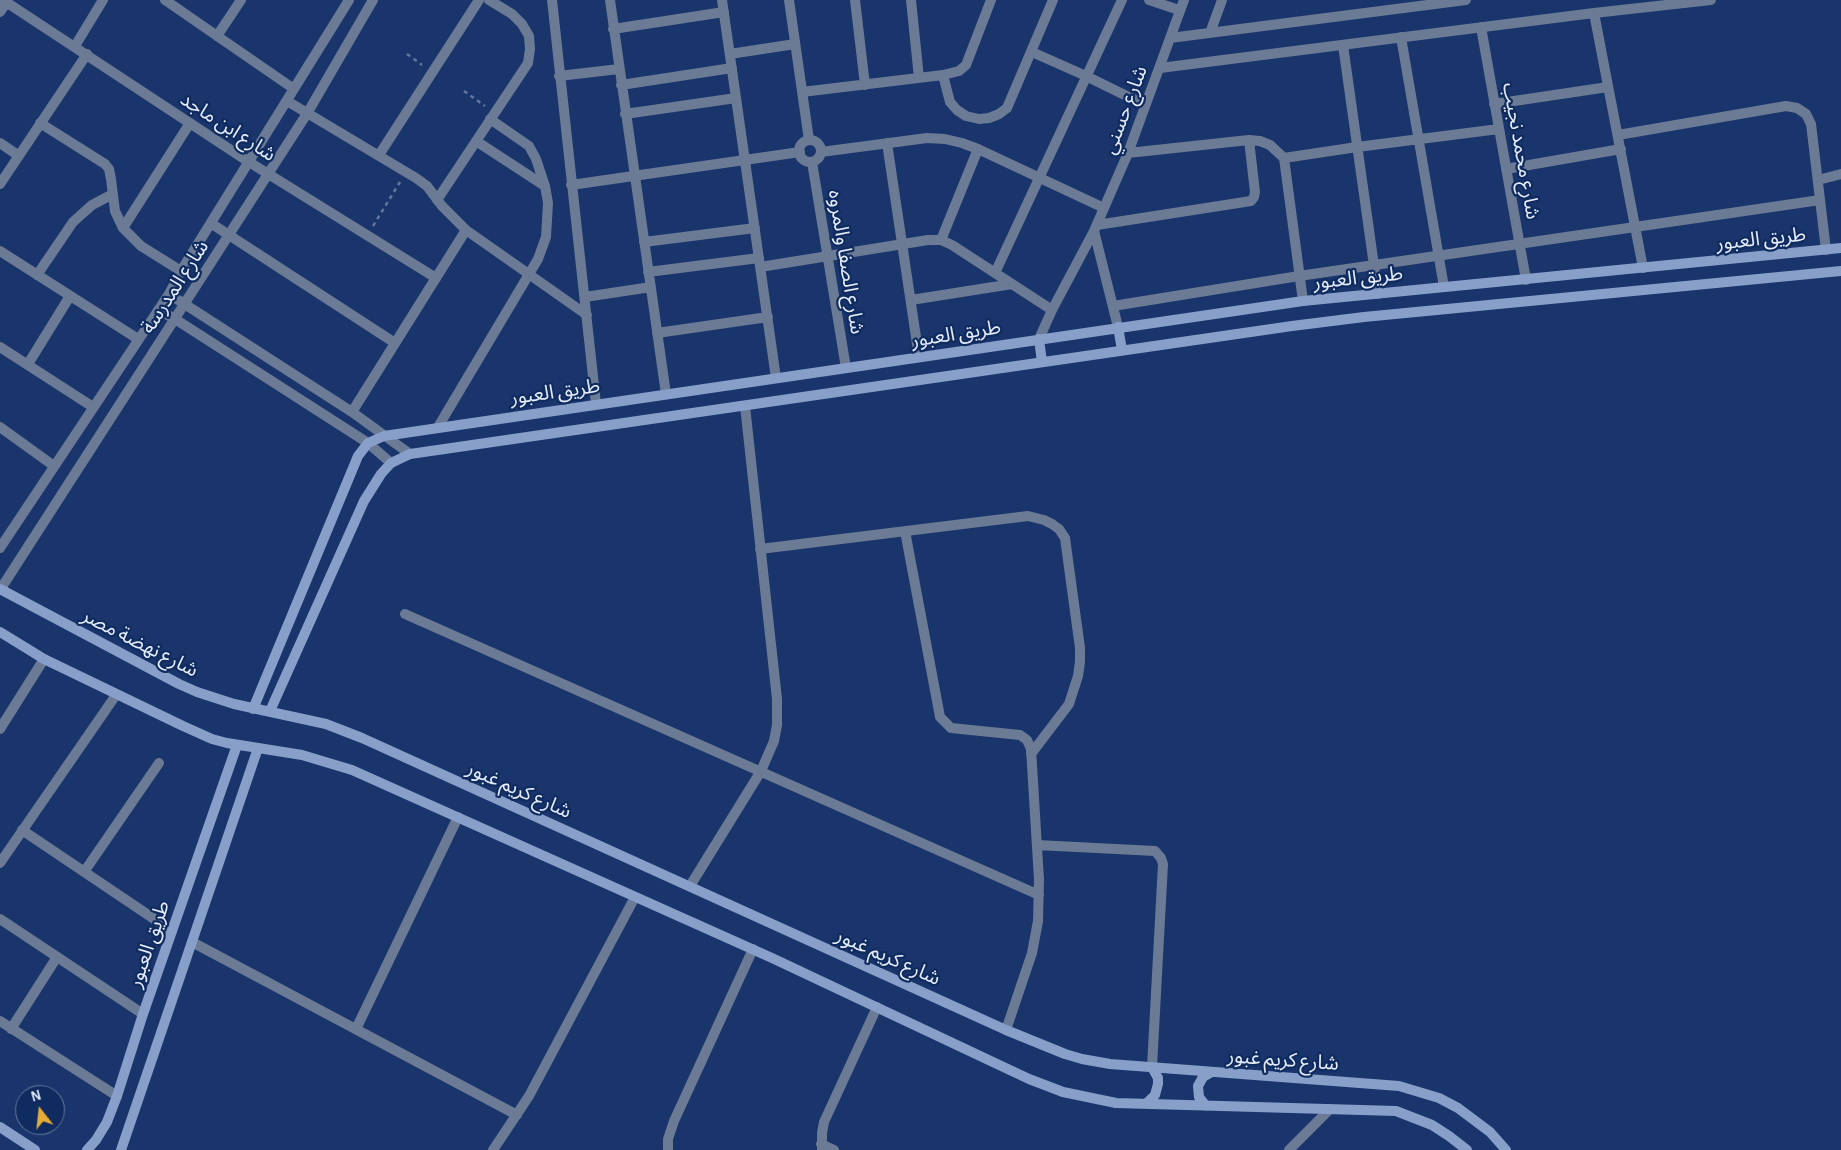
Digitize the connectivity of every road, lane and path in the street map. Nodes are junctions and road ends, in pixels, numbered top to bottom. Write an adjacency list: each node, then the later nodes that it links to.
1 (103, 0): 35 (street)
2 (165, 0): 30 (street)
3 (241, 0): 30 (street)
4 (349, 0): 51 (street, شارع المدرسة)
5 (373, 0): 58 (street, شارع المدرسة)
6 (479, 0): 43 (street)
7 (489, 0): 60 (street)
8 (552, 0): 45 (street)
9 (610, 0): 28 (street)
10 (722, 0): 25 (street)
11 (789, 0): 33 (street)
12 (855, 0): 49 (street)
13 (911, 0): 47 (street)
14 (991, 0): 44 (street)
15 (1053, 0): 36 (street)
16 (1122, 0): 46 (street)
17 (1149, 0): 23 (street)
18 (1184, 0): 23 (street, شارع حسني)
19 (1222, 0): 29 (street)
20 (1466, 0): 29 (street)
21 (1711, 0): 26 (street)
22 (5, 1): 24 (street); 35 (street, شارع ابن ماجد)
23 (1179, 10): 32 (street, شارع حسني)
24 (0, 12)
25 (724, 12): 28 (street); 39 (street)
26 (1594, 13): 27 (street); 50 (street)
27 (1481, 27): 31 (street); 56 (street, شارع محمد نجيب)
28 (613, 30): 42 (street)
29 (1210, 33): 32 (street)
30 (217, 36): 51 (street)
31 (1401, 37): 34 (street); 67 (street)
32 (1170, 38): 41 (street, شارع حسني)
33 (795, 44): 39 (street); 53 (street)
34 (1343, 45): 41 (street); 71 (street)
35 (75, 46): 37 (street, شارع ابن ماجد)
36 (1032, 52): 44 (street); 46 (street)
37 (87, 54): 61 (street, شارع ابن ماجد); 62 (street)
38 (407, 54): 43 (path)
39 (730, 54): 40 (street)
40 (732, 68): 48 (street); 54 (street)
41 (1160, 68): 57 (street, شارع حسني)
42 (619, 69): 45 (street); 48 (street)
43 (432, 72): 77 (street)
44 (943, 75): 47 (street)
45 (559, 76): 91 (street)
46 (1086, 76): 57 (street); 88 (street)
47 (919, 78): 49 (street)
48 (621, 85): 59 (street)
49 (866, 85): 53 (street)
50 (1608, 87): 56 (street); 64 (street)
51 (294, 89): 55 (street, شارع المدرسة)
52 (464, 91): 60 (path)
53 (802, 92): 65 (street)
54 (736, 98): 59 (street); 80 (street)
55 (287, 101): 58 (street); 81 (street, شارع المدرسة)
56 (1494, 104): 63 (street, شارع محمد نجيب)
57 (1146, 105): 76 (street, شارع حسني)
58 (308, 112): 77 (street); 85 (street, شارع المدرسة)
59 (625, 114): 87 (street)
60 (492, 116): 68 (street); 92 (street)
61 (190, 123): 81 (street, شارع ابن ماجد); 99 (street)
62 (40, 124): 78 (street); 93 (street)
63 (1499, 129): 67 (street); 83 (street, شارع محمد نجيب)
64 (1618, 135): 73 (street); 89 (street)
65 (809, 140): 74 (street); 75 (street)
66 (1249, 140): 76 (street); 79 (street); 101 (street)
67 (1419, 140): 71 (street); 112 (street)
68 (476, 141): 92 (street); 94 (street)
69 (0, 143): 78 (street)
70 (887, 143): 72 (street); 75 (street); 107 (street)
71 (1357, 147): 79 (street); 115 (street)
72 (978, 149): 88 (street); 105 (street)
73 (1621, 149): 83 (street); 98 (street)
74 (800, 152): 80 (street); 82 (street)
75 (821, 152): 82 (street)
76 (1128, 153): 96 (street, شارع حسني)
77 (379, 155): 84 (street)
78 (19, 156): 90 (street)
79 (1284, 158): 123 (street)
80 (745, 160): 87 (street); 100 (street)
81 (249, 162): 85 (street, شارع ابن ماجد); 97 (street, شارع المدرسة)
82 (812, 162): 113 (street, شارع الصفا والمروه)
83 (1506, 169): 108 (street, شارع محمد نجيب)
84 (406, 172): 94 (street); 104 (path)
85 (268, 174): 103 (street, شارع المدرسة); 104 (street, شارع ابن ماجد)
86 (1841, 174): 89 (street)
87 (634, 176): 91 (street); 106 (street)
88 (1039, 177): 96 (street); 120 (street)
89 (1818, 180): 95 (street)
90 (0, 184)
91 (571, 185): 132 (street)
92 (545, 186): 121 (street)
93 (112, 194): 99 (street); 122 (street)
94 (437, 200): 102 (street)
95 (1820, 200): 98 (street); 110 (street)
96 (1104, 208): 101 (street, شارع حسني)
97 (212, 224): 103 (street); 117 (street, شارع المدرسة)
98 (1636, 226): 108 (street); 116 (street)
99 (123, 228): 117 (street)
100 (755, 228): 106 (street); 114 (street)
101 (1095, 228): 136 (street); 138 (street, شارع حسني)
102 (466, 230): 121 (street); 124 (street)
103 (229, 235): 135 (street, شارع المدرسة); 146 (street)
104 (367, 235): 124 (street, شارع ابن ماجد)
105 (941, 240): 107 (street); 120 (street)
106 (644, 242): 118 (street)
107 (902, 244): 113 (street); 133 (street)
108 (1519, 244): 112 (street); 125 (street, شارع محمد نجيب)
109 (1841, 248): 110 (street, طريق العبور)
110 (1826, 250): 116 (street, طريق العبور)
111 (0, 251): 122 (street)
112 (1439, 256): 115 (street); 128 (street)
113 (828, 257): 114 (street); 152 (street, شارع الصفا والمروه)
114 (760, 263): 118 (street); 140 (street)
115 (1374, 265): 123 (street); 130 (street)
116 (1643, 268): 125 (street, طريق العبور)
117 (181, 271): 129 (street, شارع المدرسة)
118 (648, 272): 127 (street)
119 (1841, 272): 148 (street, طريق العبور)
120 (995, 273): 126 (street)
121 (529, 274): 139 (street); 160 (street)
122 (37, 275): 131 (street)
123 (1299, 276): 134 (street); 136 (street)
124 (436, 278): 146 (street)
125 (1526, 280): 128 (street, طريق العبور)
126 (1012, 284): 133 (street); 138 (street)
127 (651, 287): 132 (street); 143 (street)
128 (1444, 288): 130 (street, طريق العبور)
129 (169, 294): 135 (street); 137 (street, شارع المدرسة)
130 (1378, 294): 134 (street, طريق العبور)
131 (70, 296): 144 (street); 151 (street)
132 (585, 297): 139 (street)
133 (911, 300): 149 (street)
134 (1303, 301): 142 (street, طريق العبور)
135 (184, 304): 141 (street, شارع المدرسة); 158 (street)
136 (1113, 306): 142 (street)
137 (158, 310): 141 (street); 144 (street, شارع المدرسة)
138 (1052, 310): 145 (street, شارع حسني)
139 (587, 316): 155 (street)
140 (768, 317): 143 (street); 153 (street)
141 (175, 319): 162 (street); 169 (street, شارع المدرسة)
142 (1118, 327): 145 (street, طريق العبور); 148 (street)
143 (657, 333): 154 (street)
144 (138, 339): 157 (street, شارع المدرسة)
145 (1039, 339): 149 (street, طريق العبور); 150 (street)
146 (395, 343): 158 (street)
147 (0, 347): 151 (street)
148 (1122, 350): 150 (street, طريق العبور)
149 (919, 357): 152 (street, طريق العبور)
150 (1042, 362): 156 (street, طريق العبور)
151 (28, 364): 157 (street)
152 (846, 368): 153 (street, طريق العبور)
153 (776, 378): 154 (street, طريق العبور)
154 (666, 394): 155 (street, طريق العبور)
155 (596, 404): 160 (street, طريق العبور)
156 (745, 406): 163 (street, طريق العبور); 168 (street)
157 (93, 407): 165 (street, شارع المدرسة)
158 (352, 412): 161 (street)
159 (0, 426): 165 (street)
160 (438, 427): 161 (street, طريق العبور)
161 (384, 436): 162 (street, طريق العبور); 163 (street)
162 (368, 443): 164 (street); 174 (street)
163 (410, 454): 164 (street, طريق العبور)
164 (392, 463): 175 (street, طريق العبور)
165 (54, 466): 167 (street, شارع المدرسة)
166 (905, 531): 168 (street); 179 (street); 179 (street)
167 (0, 548)
168 (760, 549): 181 (street)
169 (0, 589): 174 (street, شارع نهضة مصر)
170 (405, 614): 181 (street)
171 (0, 632): 172 (street)
172 (44, 659): 173 (street); 176 (street)
173 (116, 695): 177 (street); 183 (street)
174 (253, 709): 175 (street, شارع نهضة مصر)
175 (270, 711): 187 (street, شارع كريم غبور)
176 (0, 729)
177 (237, 744): 178 (street); 191 (street, طريق العبور)
178 (258, 748): 182 (street); 192 (street, طريق العبور)
179 (1031, 754): 184 (street)
180 (158, 763): 186 (street)
181 (761, 771): 187 (street); 188 (street)
182 (458, 817): 189 (street); 199 (street)
183 (22, 830): 185 (street); 186 (street)
184 (1037, 845): 188 (street); 201 (street)
185 (0, 863)
186 (84, 872): 191 (street)
187 (690, 886): 200 (street, شارع كريم غبور)
188 (1039, 895): 200 (street)
189 (635, 897): 193 (street); 207 (street)
190 (0, 918): 194 (street)
191 (172, 931): 196 (street, طريق العبور)
192 (192, 942): 199 (street); 212 (street, طريق العبور)
193 (753, 950): 195 (street); 214 (street)
194 (57, 956): 196 (street); 198 (street)
195 (877, 1007): 204 (street); 209 (street)
196 (143, 1014): 203 (street, طريق العبور)
197 (0, 1022): 198 (street)
198 (11, 1029): 203 (street)
199 (356, 1029): 207 (street)
200 (1006, 1030): 201 (street, شارع كريم غبور)
201 (1152, 1068): 202 (street, شارع كريم غبور); 204 (street)
202 (1213, 1072): 205 (street); 218 (street, شارع كريم غبور)
203 (117, 1096): 211 (street, طريق العبور)
204 (1146, 1104): 205 (street)
205 (1206, 1106): 206 (street)
206 (1330, 1109): 216 (street); 217 (street)
207 (518, 1115): 213 (street)
208 (0, 1127): 210 (street)
209 (822, 1147): 215 (street)
210 (35, 1150)
211 (87, 1150)
212 (121, 1150)
213 (493, 1150)
214 (668, 1150)
215 (834, 1150)
216 (1289, 1150)
217 (1466, 1150)
218 (1506, 1150)

